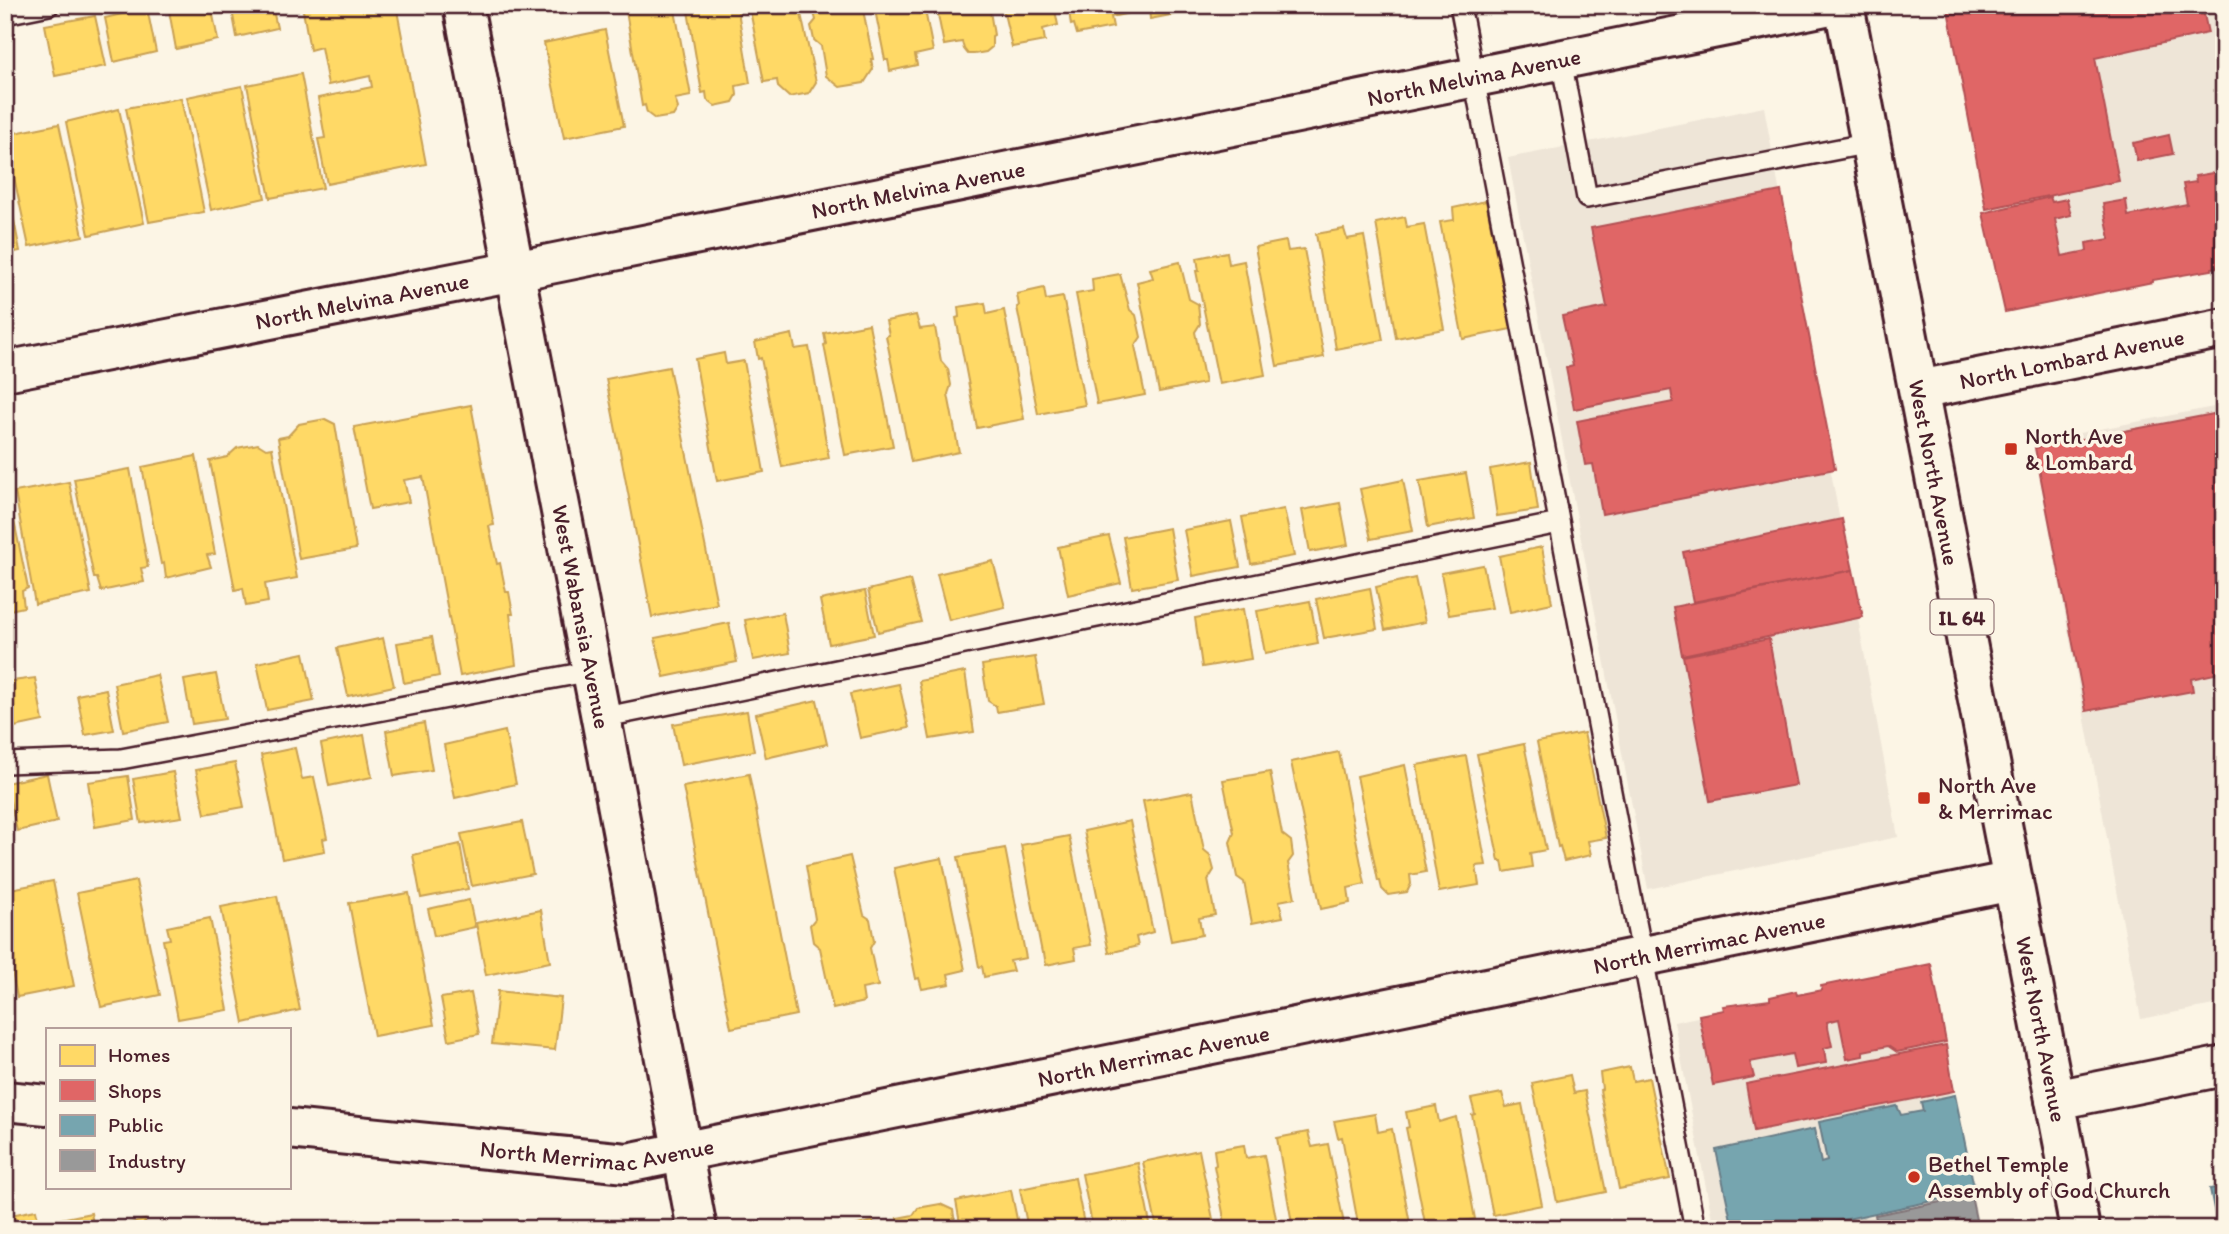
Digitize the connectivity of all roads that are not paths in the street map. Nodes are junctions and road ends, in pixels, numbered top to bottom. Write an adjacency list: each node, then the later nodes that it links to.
1 (49, 5): 6 (lane)
2 (463, 5): 10 (street, West Wabansia Avenue)
3 (1460, 5): 8 (lane)
4 (1831, 5): 7 (street, North Melvina Avenue)
5 (1844, 5): 9 (street, West North Avenue / IL 64)
6 (5, 14)
7 (1561, 60): 8 (street, North Melvina Avenue); 9 (lane)
8 (1474, 78): 10 (street, North Melvina Avenue); 14 (lane)
9 (1870, 143): 13 (street, West North Avenue / IL 64)
10 (515, 271): 12 (street, North Melvina Avenue); 15 (street, West Wabansia Avenue)
11 (2224, 328): 13 (street, North Lombard Avenue)
12 (5, 371)
13 (1919, 390): 18 (street, West North Avenue / IL 64)
14 (1559, 523): 16 (lane); 19 (lane)
15 (592, 671): 16 (street, West Wabansia Avenue); 17 (lane)
16 (601, 718): 25 (street, West Wabansia Avenue)
17 (5, 763)
18 (2013, 881): 19 (street, North Merrimac Avenue); 21 (street, West North Avenue / IL 64)
19 (1642, 955): 25 (street, North Merrimac Avenue); 27 (lane)
20 (2224, 1066): 21 (street)
21 (2055, 1100): 28 (street, West North Avenue / IL 64)
22 (5, 1101): 23 (street)
23 (46, 1105)
24 (290, 1129): 25 (street, North Merrimac Avenue)
25 (681, 1151): 26 (street, West Wabansia Avenue)
26 (697, 1229)
27 (1695, 1229)
28 (2080, 1229)

